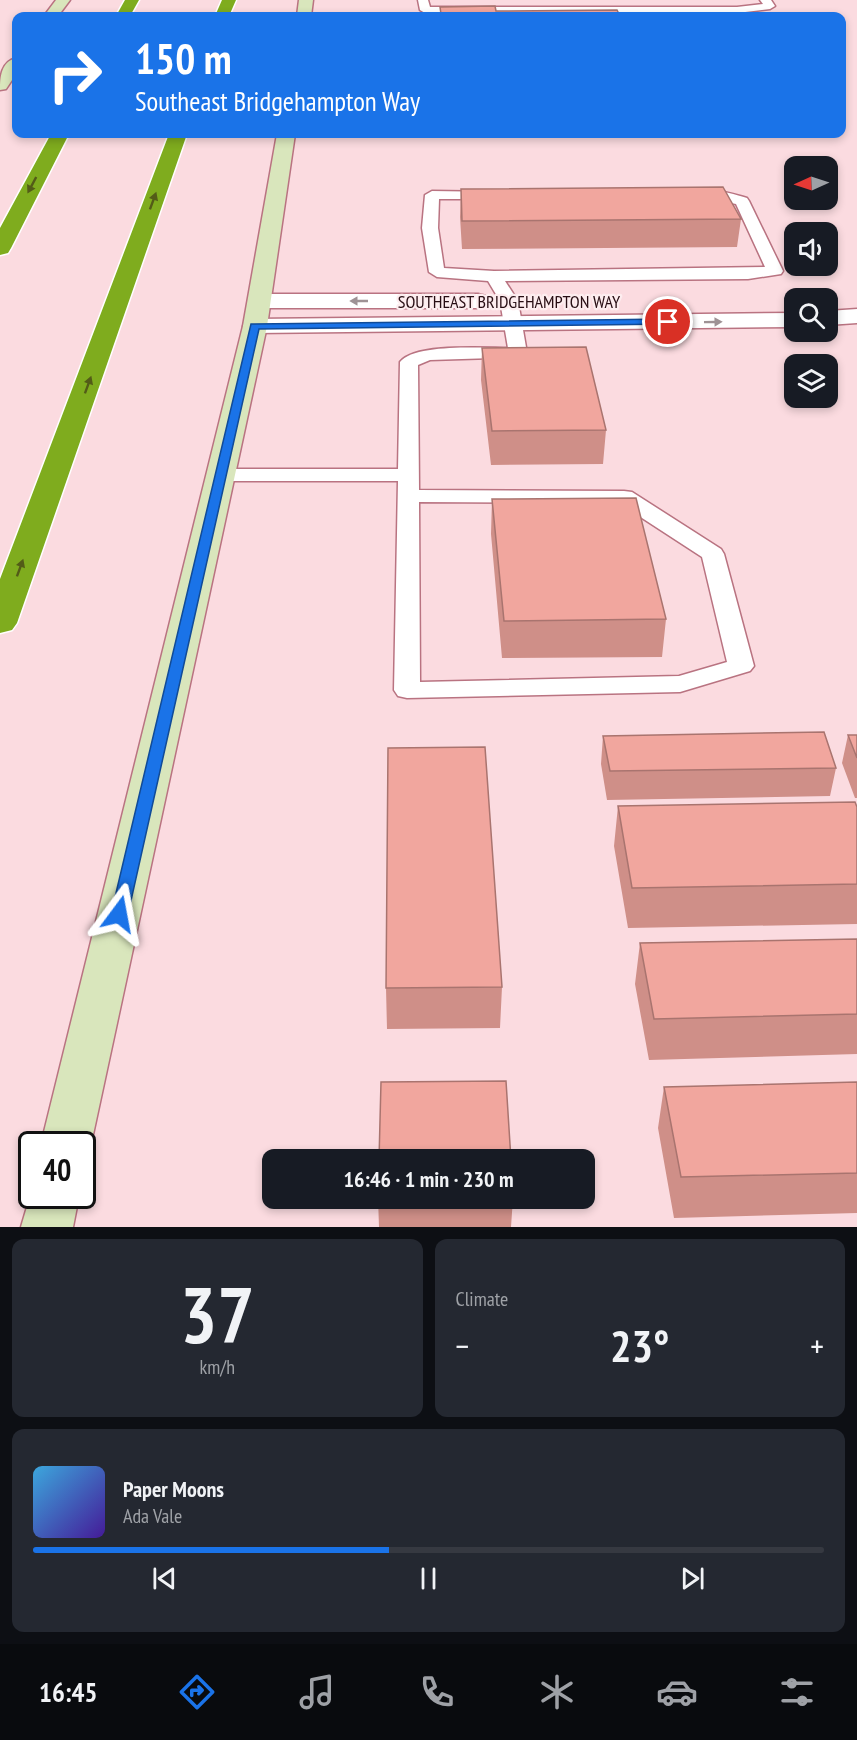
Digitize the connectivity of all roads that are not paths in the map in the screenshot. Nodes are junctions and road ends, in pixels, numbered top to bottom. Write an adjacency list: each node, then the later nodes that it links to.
1 (423, 0): 2 (lane)
2 (765, 0)
3 (12, 68): 4 (street)
4 (0, 85)
5 (58, 138): 10 (highway, one-way to 10)
6 (177, 138): 22 (highway, one-way to 6)
7 (285, 138): 16 (street)
8 (503, 195): 11 (lane)
9 (681, 195): 11 (lane)
10 (0, 248)
11 (494, 276): 15 (lane)
12 (784, 303): 15 (street, SOUTHEAST BRIDGEHAMPTON WAY)
13 (838, 306): 14 (street)
14 (857, 307)
15 (511, 313): 16 (street, SOUTHEAST BRIDGEHAMPTON WAY); 19 (street, SOUTHEAST BRIDGEHAMPTON WAY, one-way to 19); 21 (lane)
16 (257, 314): 20 (street)
17 (857, 316): 18 (street)
18 (838, 317)
19 (784, 320)
20 (220, 475): 21 (lane); 23 (street)
21 (408, 485): 21 (lane)
22 (0, 623)
23 (69, 1131)
24 (51, 1209): 25 (street)
25 (47, 1227)

